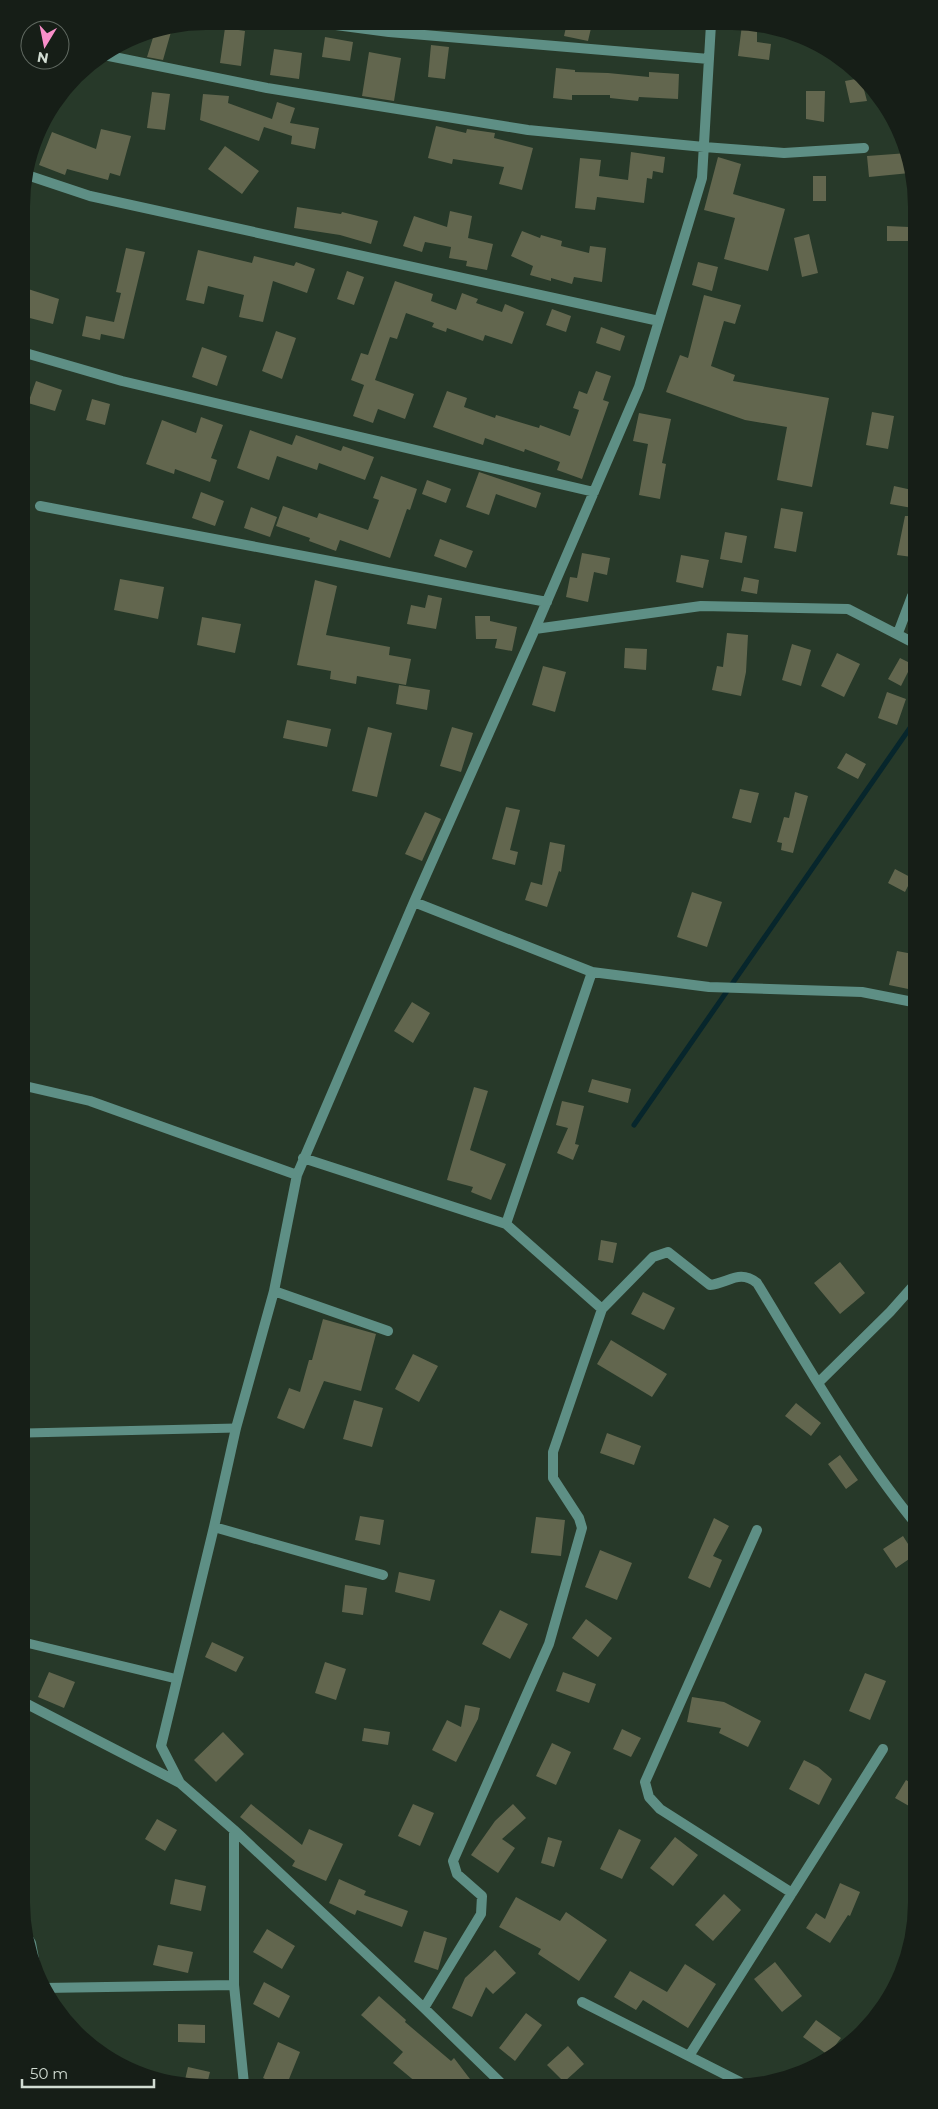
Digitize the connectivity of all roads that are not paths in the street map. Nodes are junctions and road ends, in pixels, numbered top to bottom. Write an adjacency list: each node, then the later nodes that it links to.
1 (374, 30): 4 (street)
2 (711, 30): 4 (street)
3 (113, 57): 5 (street)
4 (709, 58): 5 (street)
5 (704, 148): 6 (street); 8 (street)
6 (864, 148)
7 (33, 177): 8 (street)
8 (659, 321): 10 (street)
9 (30, 354): 10 (street)
10 (594, 492): 12 (street)
11 (40, 506): 12 (street)
12 (547, 602): 14 (street)
13 (908, 607): 15 (street)
14 (535, 630): 15 (street); 17 (street)
15 (898, 633): 16 (street)
16 (908, 639)
17 (414, 902): 18 (street); 21 (street)
18 (592, 972): 19 (street); 23 (street)
19 (908, 1001)
20 (30, 1087): 22 (street)
21 (303, 1158): 22 (street); 23 (street)
22 (297, 1175): 24 (street)
23 (506, 1224): 26 (street)
24 (274, 1291): 27 (street); 29 (street)
25 (908, 1292): 28 (street)
26 (602, 1309): 28 (street); 45 (street)
27 (388, 1331)
28 (818, 1383): 31 (street)
29 (236, 1428): 30 (lane); 32 (street)
30 (30, 1433)
31 (908, 1515)
32 (214, 1527): 34 (street); 36 (street)
33 (757, 1530): 41 (street)
34 (383, 1575)
35 (30, 1644): 36 (lane)
36 (177, 1679): 39 (street)
37 (30, 1706): 39 (street)
38 (882, 1749): 41 (street)
39 (180, 1783): 40 (street)
40 (234, 1830): 42 (street); 45 (street)
41 (792, 1893): 46 (street)
42 (234, 1985): 43 (street); 47 (street)
43 (52, 1988)
44 (582, 2002): 46 (street)
45 (424, 2008): 48 (street)
46 (689, 2056): 49 (street)
47 (243, 2079)
48 (497, 2079)
49 (734, 2079)

